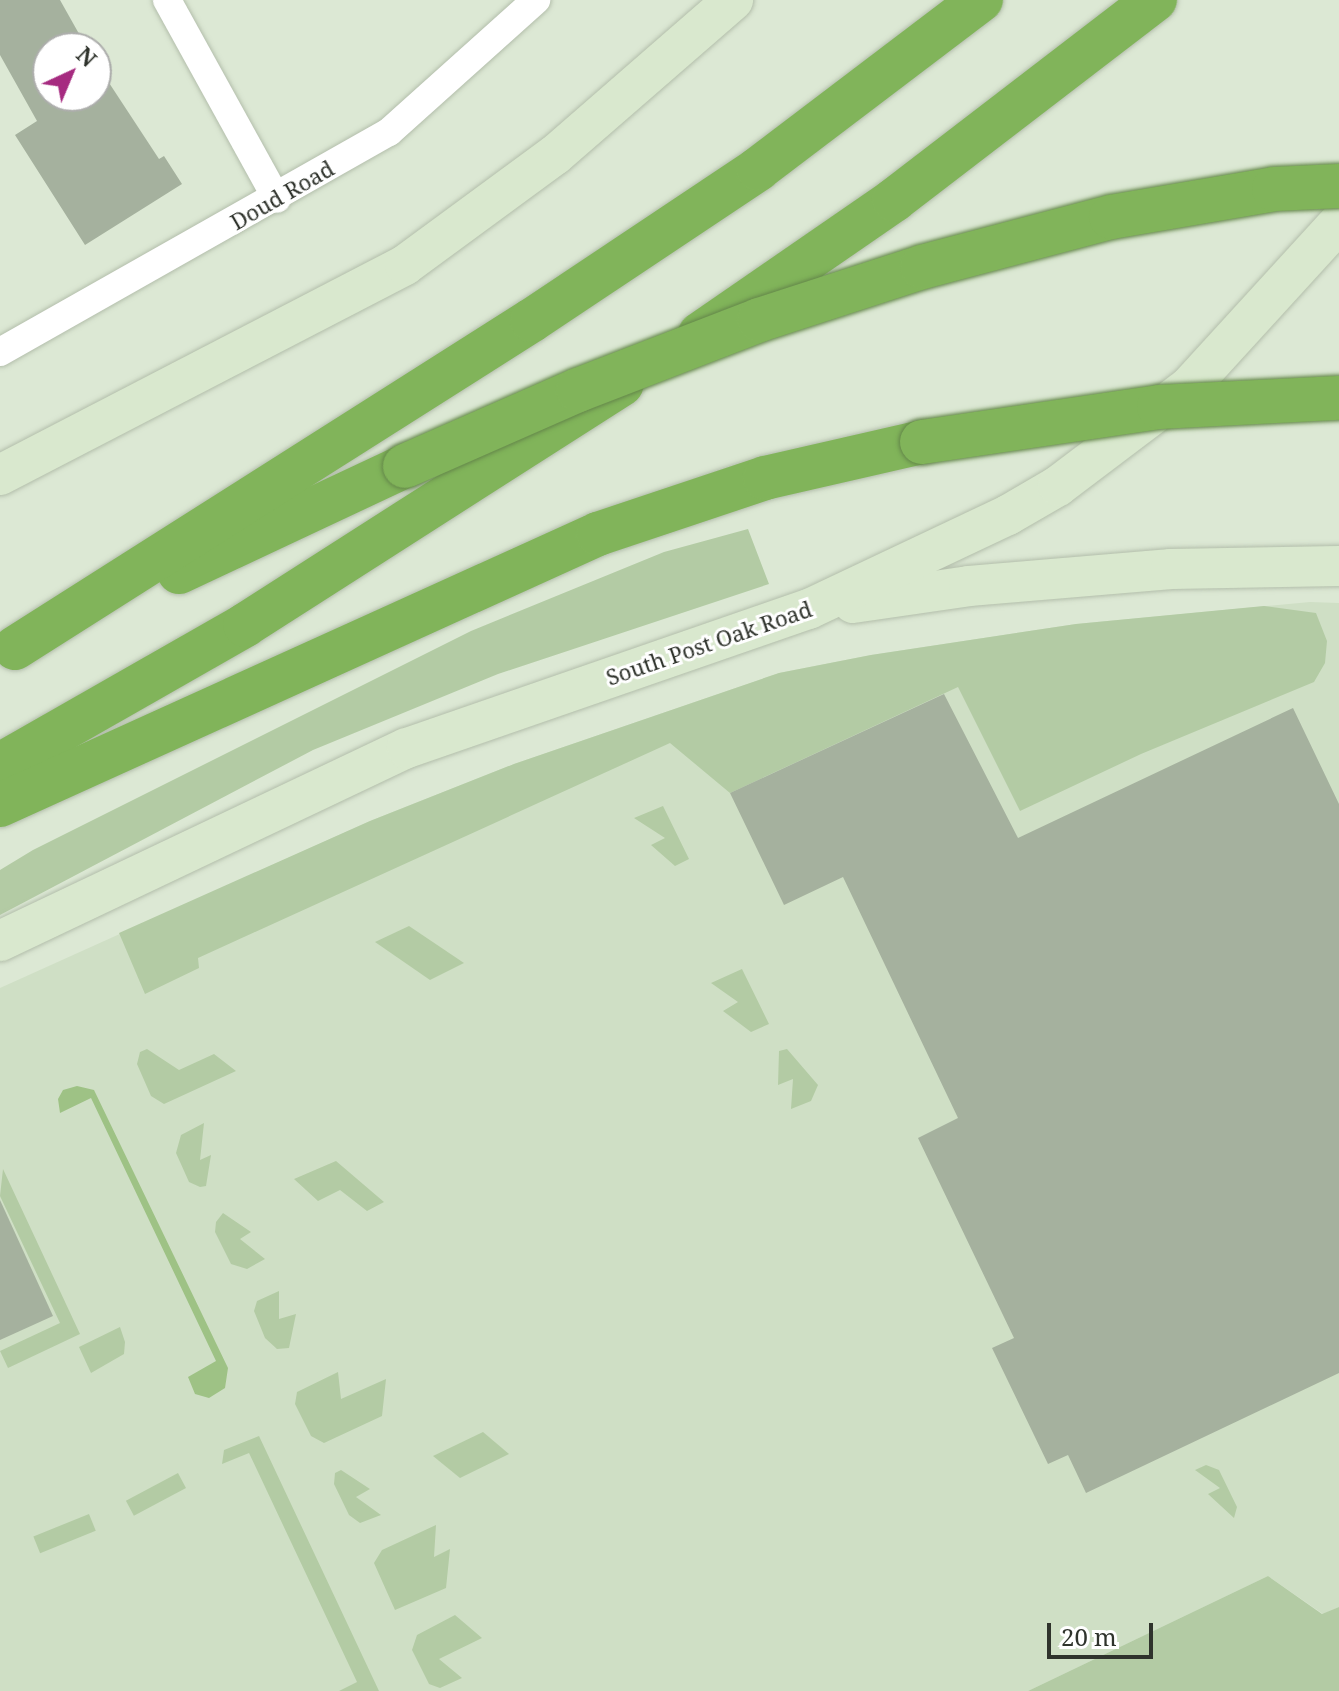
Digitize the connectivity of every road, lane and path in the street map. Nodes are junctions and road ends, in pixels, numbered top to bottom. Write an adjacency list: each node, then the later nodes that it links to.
1 (167, 0): 7 (street)
2 (536, 0): 7 (street, Doud Road)
3 (733, 0): 11 (main road)
4 (981, 0): 14 (highway)
5 (1155, 0): 15 (highway)
6 (1339, 186): 14 (highway, bridge)
7 (277, 199): 9 (street, Doud Road)
8 (1339, 223): 13 (main road, South Post Oak Road)
9 (0, 352)
10 (1339, 398): 16 (highway, bridge)
11 (0, 475)
12 (1339, 566): 13 (main road)
13 (809, 609): 17 (main road, South Post Oak Road)
14 (8, 652)
15 (0, 765)
16 (0, 805)
17 (0, 941)

